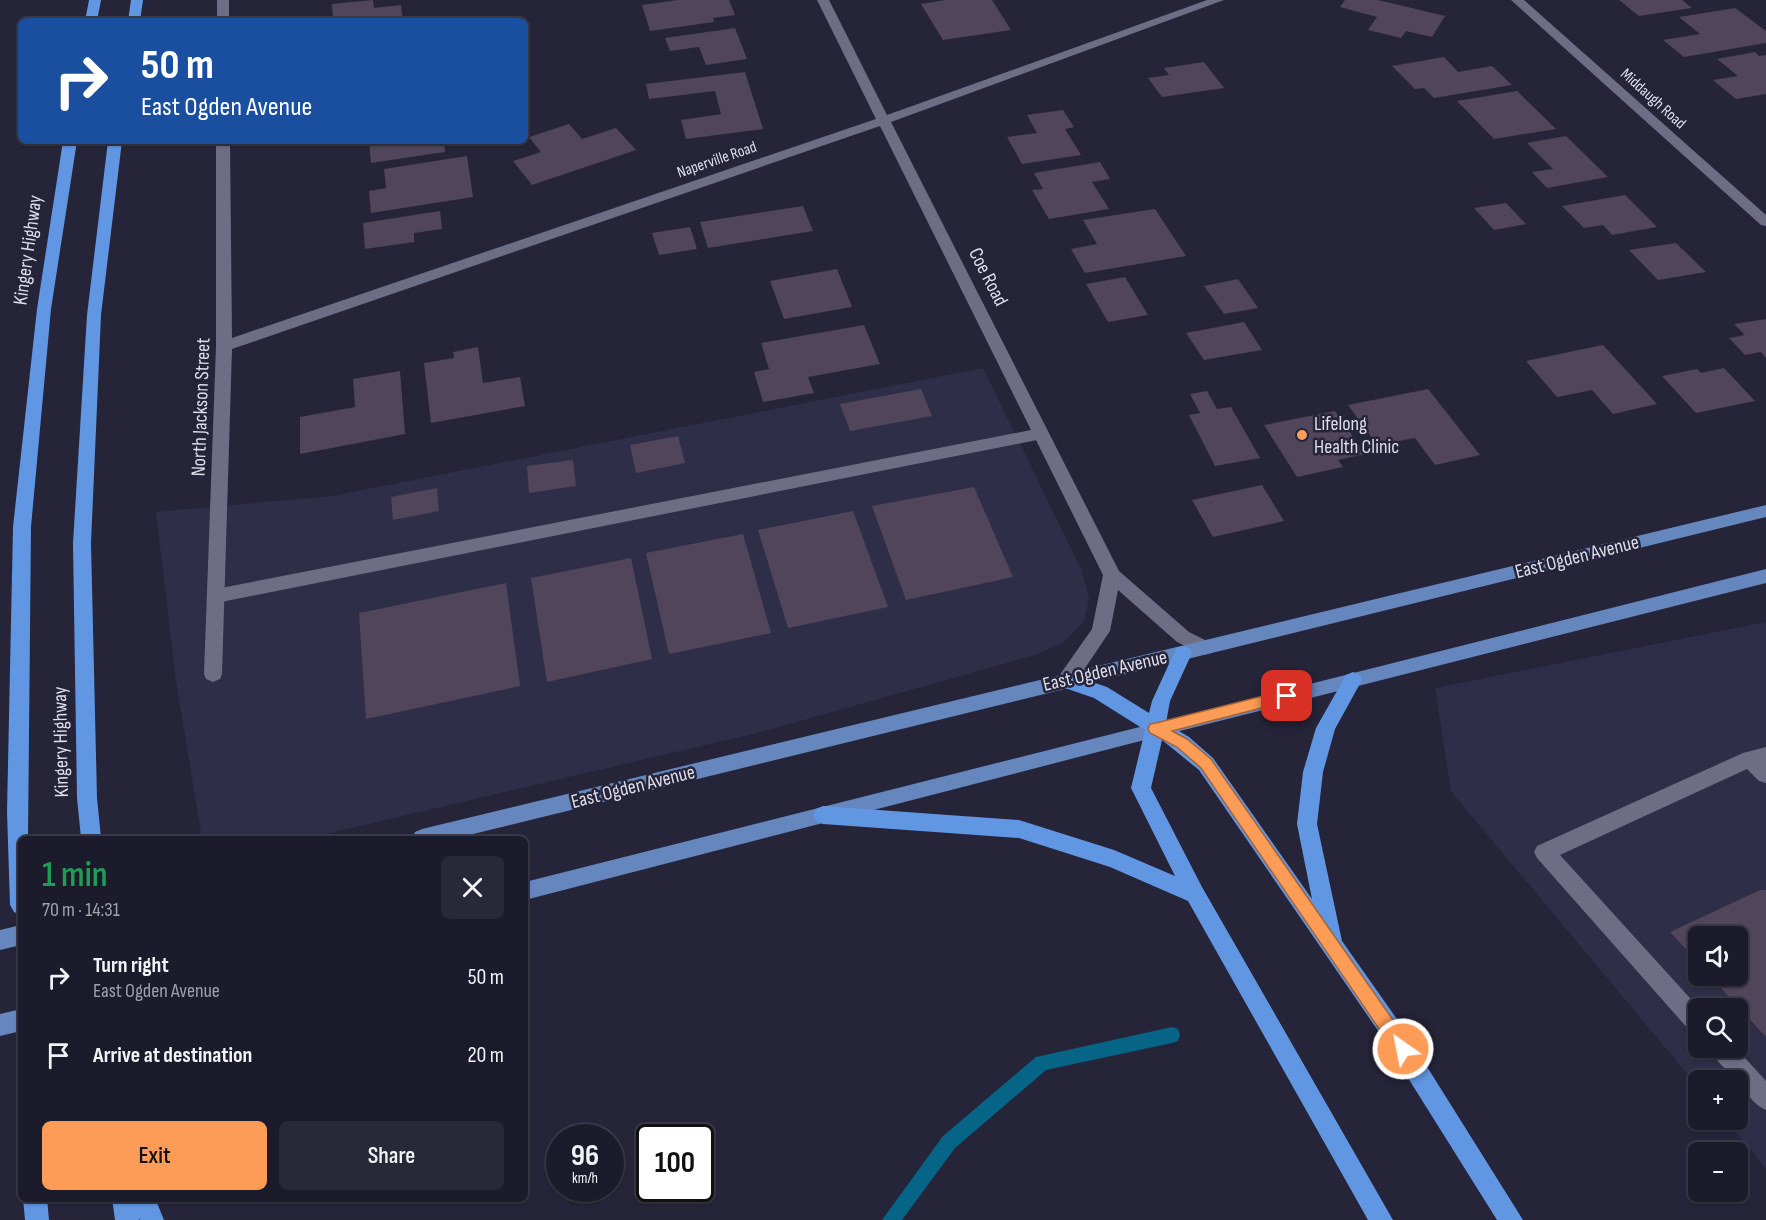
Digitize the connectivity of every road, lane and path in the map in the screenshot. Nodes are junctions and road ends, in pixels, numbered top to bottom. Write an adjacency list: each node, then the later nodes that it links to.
1 (95, 0): 7 (highway)
2 (137, 0): 8 (highway)
3 (223, 0): 9 (street)
4 (823, 0): 10 (street, Coe Road)
5 (1218, 0): 10 (street, Naperville Road)
6 (1517, 0): 14 (street, Middaugh Road)
7 (92, 18)
8 (134, 18)
9 (223, 18)
10 (884, 121): 15 (street, Naperville Road); 16 (street, Coe Road)
11 (70, 144): 30 (highway, Kingery Highway)
12 (115, 144): 31 (highway, Kingery Highway)
13 (224, 144): 15 (street, North Jackson Street)
14 (1766, 222)
15 (225, 346): 20 (street, North Jackson Street)
16 (1041, 434): 18 (street, Coe Road); 20 (street)
17 (1766, 511): 21 (main road, East Ogden Avenue)
18 (1112, 575): 21 (street, Coe Road); 25 (street)
19 (1766, 576): 24 (main road)
20 (216, 596): 23 (street, North Jackson Street)
21 (1204, 648): 22 (main road, East Ogden Avenue)
22 (1183, 653): 25 (main road, East Ogden Avenue); 26 (highway)
23 (213, 674)
24 (1353, 680): 26 (main road); 37 (highway)
25 (1066, 681): 26 (highway); 32 (main road, East Ogden Avenue)
26 (1156, 729): 29 (main road); 34 (highway); 37 (highway)
27 (1758, 757): 28 (street); 38 (street)
28 (1766, 775)
29 (823, 815): 33 (main road); 34 (highway)
30 (18, 836)
31 (91, 836)
32 (431, 836)
33 (528, 890)
34 (1195, 894): 51 (highway)
35 (18, 936): 36 (main road)
36 (0, 940)
37 (1333, 948): 52 (highway)
38 (1688, 1012)
39 (18, 1021): 40 (main road)
40 (0, 1026)
41 (1729, 1058): 42 (street)
42 (1766, 1098)
43 (29, 1202): 47 (highway)
44 (35, 1202): 48 (highway)
45 (125, 1202): 49 (highway)
46 (145, 1202): 50 (highway)
47 (28, 1220)
48 (37, 1220)
49 (127, 1220)
50 (152, 1220)
51 (1381, 1220)
52 (1511, 1220)

